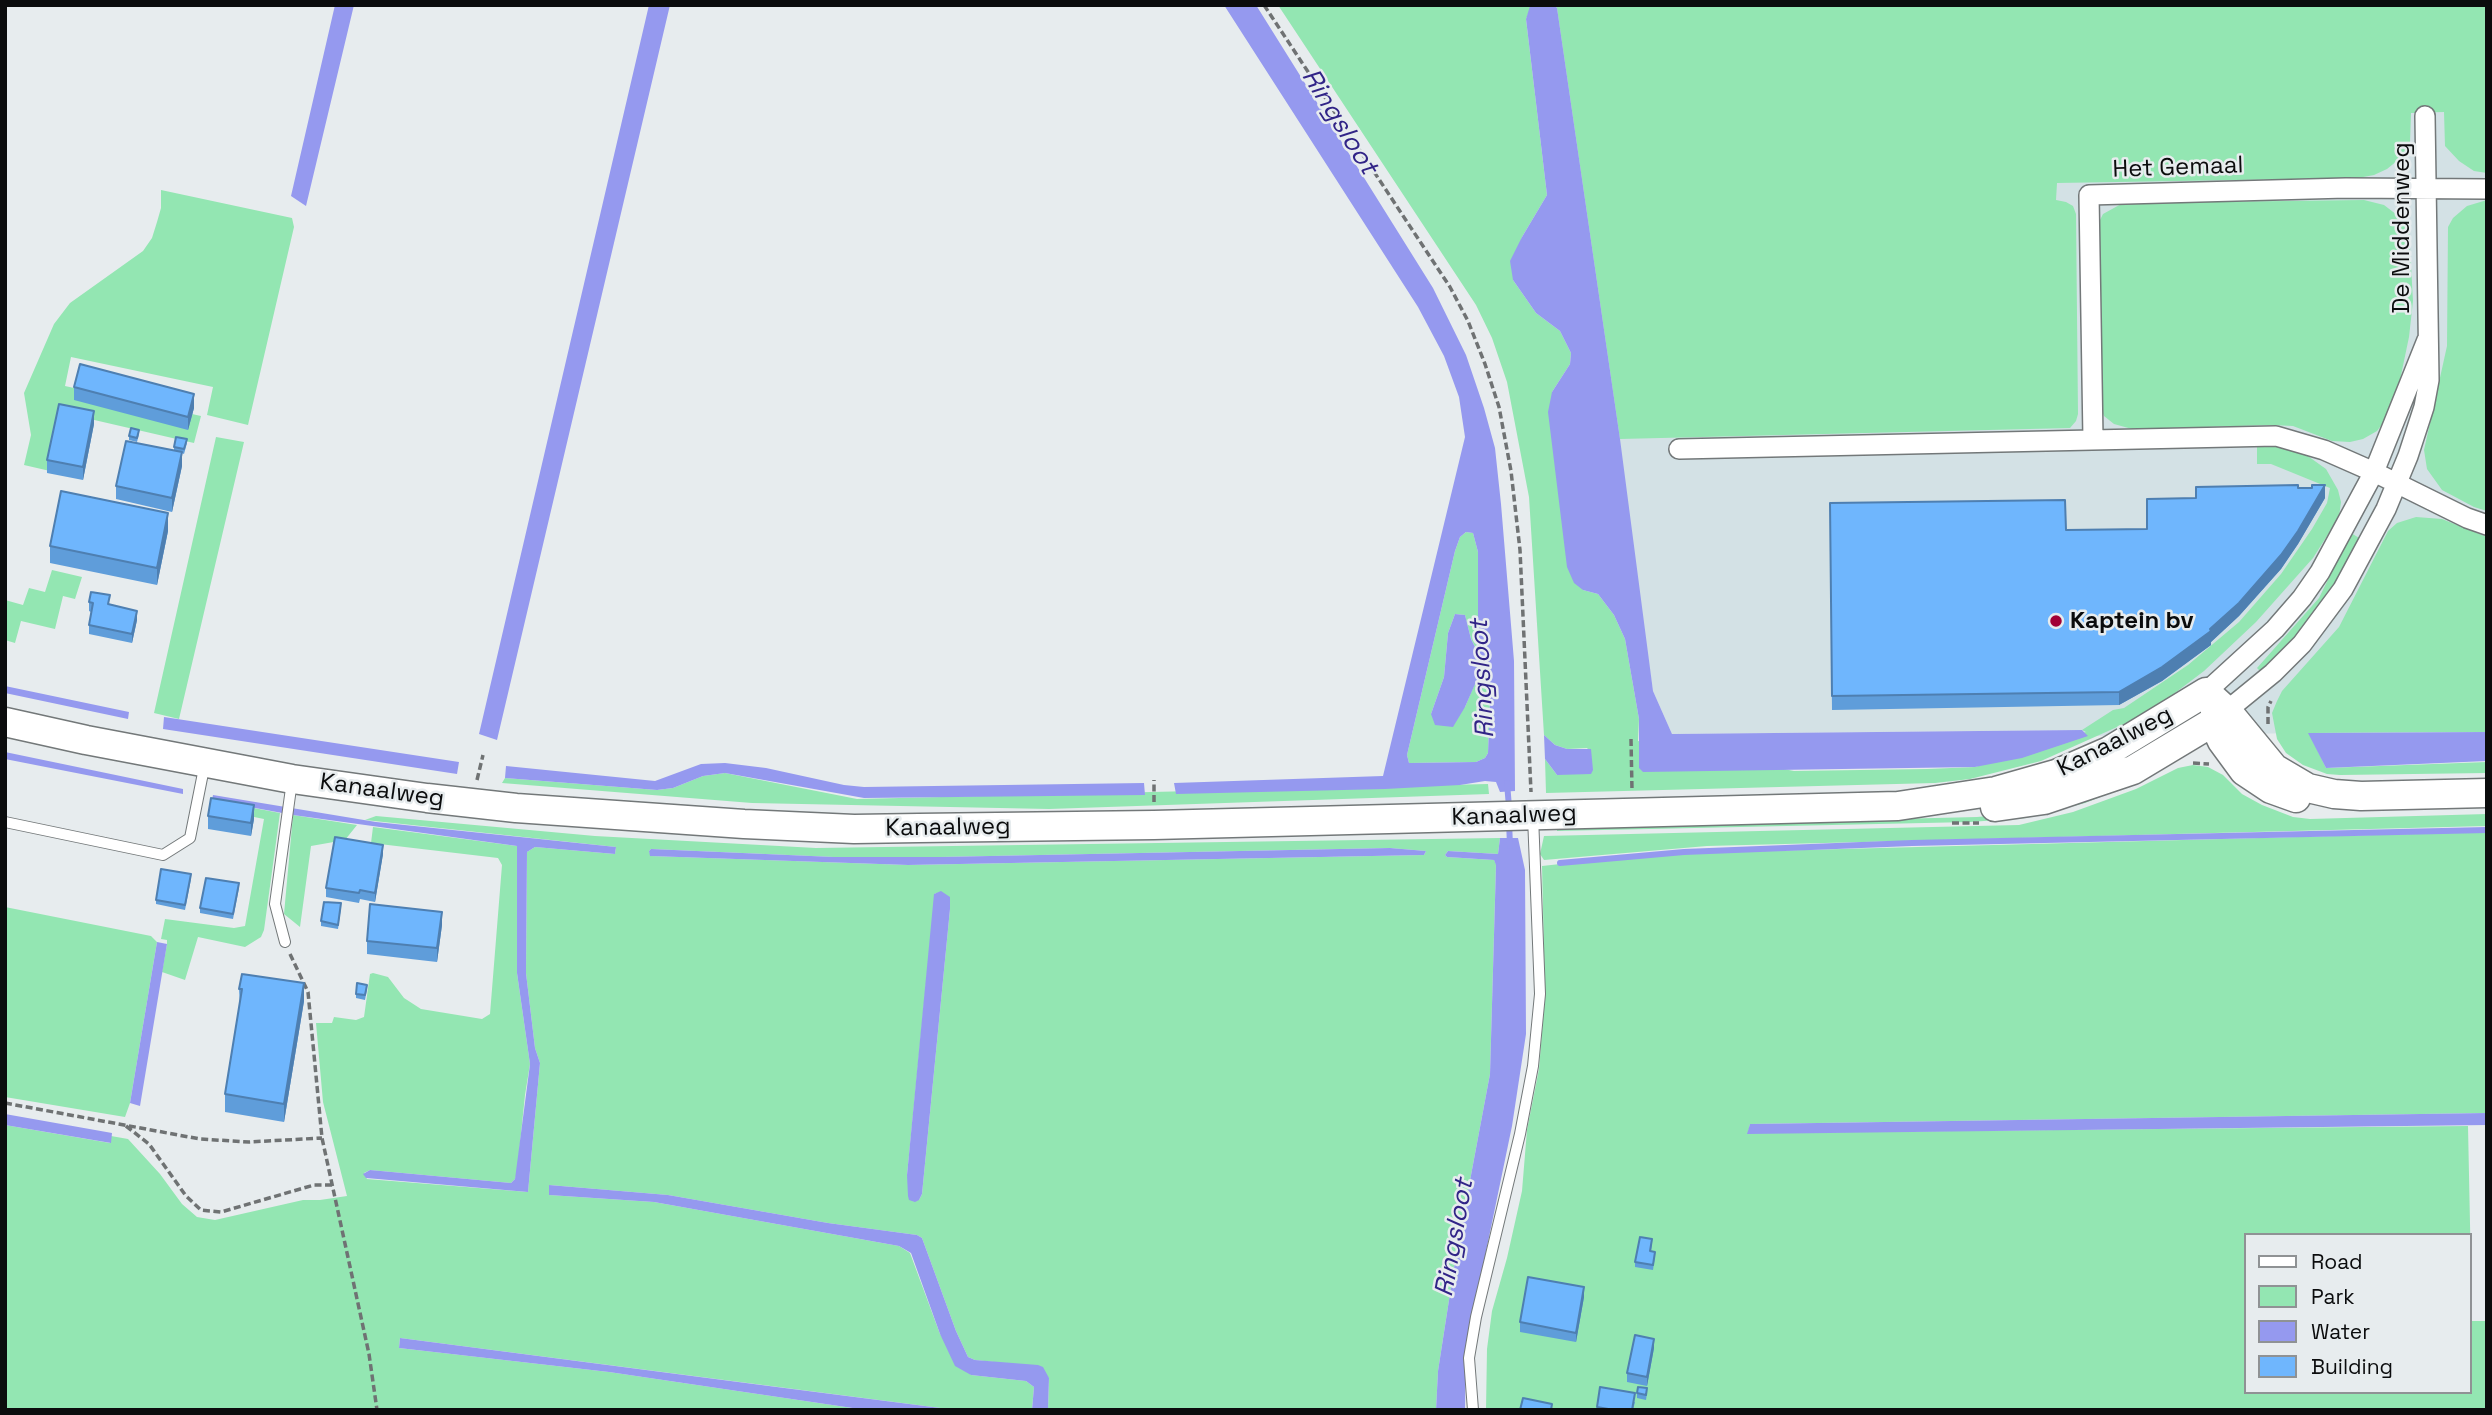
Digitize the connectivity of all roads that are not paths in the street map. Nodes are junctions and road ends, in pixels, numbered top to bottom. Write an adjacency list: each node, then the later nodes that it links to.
1 (2426, 116): 3 (street, De Middenweg)
2 (2487, 189): 3 (street)
3 (2428, 190): 4 (street, De Middenweg); 5 (street, Het Gemaal)
4 (2427, 340): 7 (street, De Middenweg); 8 (street, De Middenweg)
5 (2093, 439): 6 (street); 7 (street)
6 (1679, 449)
7 (2374, 472): 8 (street); 10 (street, De Middenweg)
8 (2398, 483): 9 (street); 11 (street, De Middenweg)
9 (2487, 525)
10 (2206, 692): 11 (street); 17 (street, Kanaalweg)
11 (2220, 717): 15 (street); 17 (street, Kanaalweg)
12 (5, 722): 13 (street, Kanaalweg)
13 (205, 763): 14 (street, Kanaalweg); 18 (lane)
14 (290, 791): 16 (street, Kanaalweg); 19 (lane)
15 (2487, 793)
16 (1528, 806): 17 (street, Kanaalweg); 20 (lane)
17 (1898, 806)
18 (5, 822)
19 (285, 942)
20 (1473, 1410)

